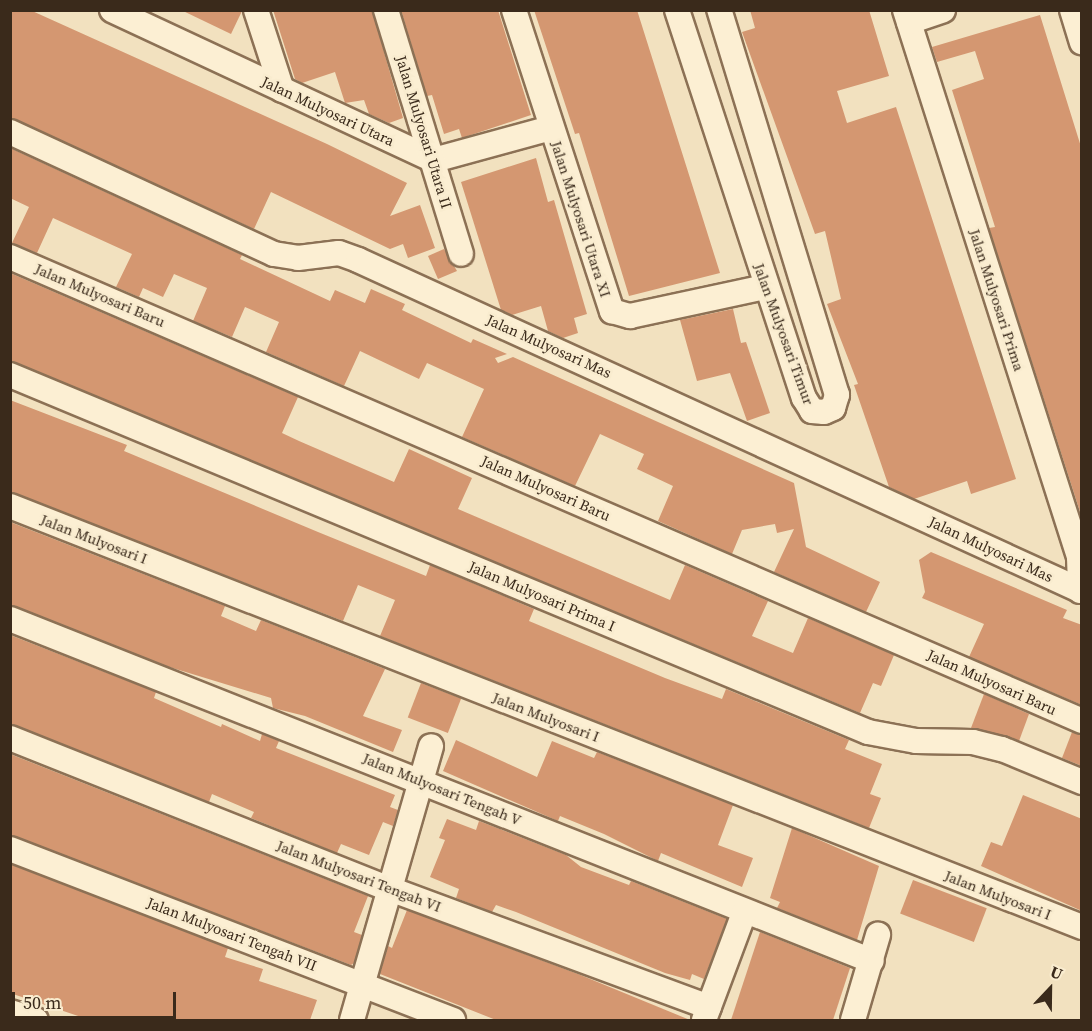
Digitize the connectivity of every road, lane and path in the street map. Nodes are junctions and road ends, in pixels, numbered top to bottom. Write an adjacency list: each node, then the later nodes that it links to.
1 (112, 10): 13 (street, Jalan Mulyosari Utara)
2 (256, 10): 13 (street)
3 (386, 10): 16 (street, Jalan Mulyosari Utara II)
4 (514, 10): 14 (street, Jalan Mulyosari Utara XI)
5 (676, 10): 12 (street, Jalan Mulyosari Timur)
6 (719, 10): 11 (street, Jalan Mulyosari Timur)
7 (943, 10): 9 (street)
8 (1072, 10): 10 (street)
9 (907, 16): 22 (street, Jalan Mulyosari Prima)
10 (1082, 42)
11 (735, 64): 12 (street); 19 (street, Jalan Mulyosari Timur)
12 (696, 75): 19 (street, Jalan Mulyosari Timur)
13 (282, 90): 16 (street, Jalan Mulyosari Utara)
14 (550, 128): 16 (street); 19 (street, Jalan Mulyosari Utara XI)
15 (10, 132): 22 (street, Jalan Mulyosari Mas)
16 (434, 160): 17 (street, Jalan Mulyosari Utara II)
17 (461, 254)
18 (10, 257): 24 (street, Jalan Mulyosari Baru)
19 (765, 287)
20 (10, 375): 28 (street, Jalan Mulyosari Prima I)
21 (10, 506): 32 (street, Jalan Mulyosari I)
22 (1081, 591)
23 (10, 619): 27 (street, Jalan Mulyosari Tengah V)
24 (1082, 721)
25 (10, 738): 30 (street, Jalan Mulyosari Tengah VI)
26 (432, 746): 27 (street)
27 (422, 780): 30 (street); 31 (street, Jalan Mulyosari Tengah V)
28 (1082, 782)
29 (10, 849): 35 (street, Jalan Mulyosari Tengah VII)
30 (390, 889): 35 (street); 37 (street, Jalan Mulyosari Tengah VI)
31 (744, 913): 34 (street, Jalan Mulyosari Tengah V); 37 (street)
32 (1082, 927)
33 (878, 935): 34 (street)
34 (872, 961): 41 (street)
35 (363, 984): 39 (street); 40 (street, Jalan Mulyosari Tengah VII)
36 (10, 1012): 38 (street)
37 (707, 1014)
38 (36, 1020)
39 (352, 1020)
40 (453, 1020)
41 (853, 1020)

